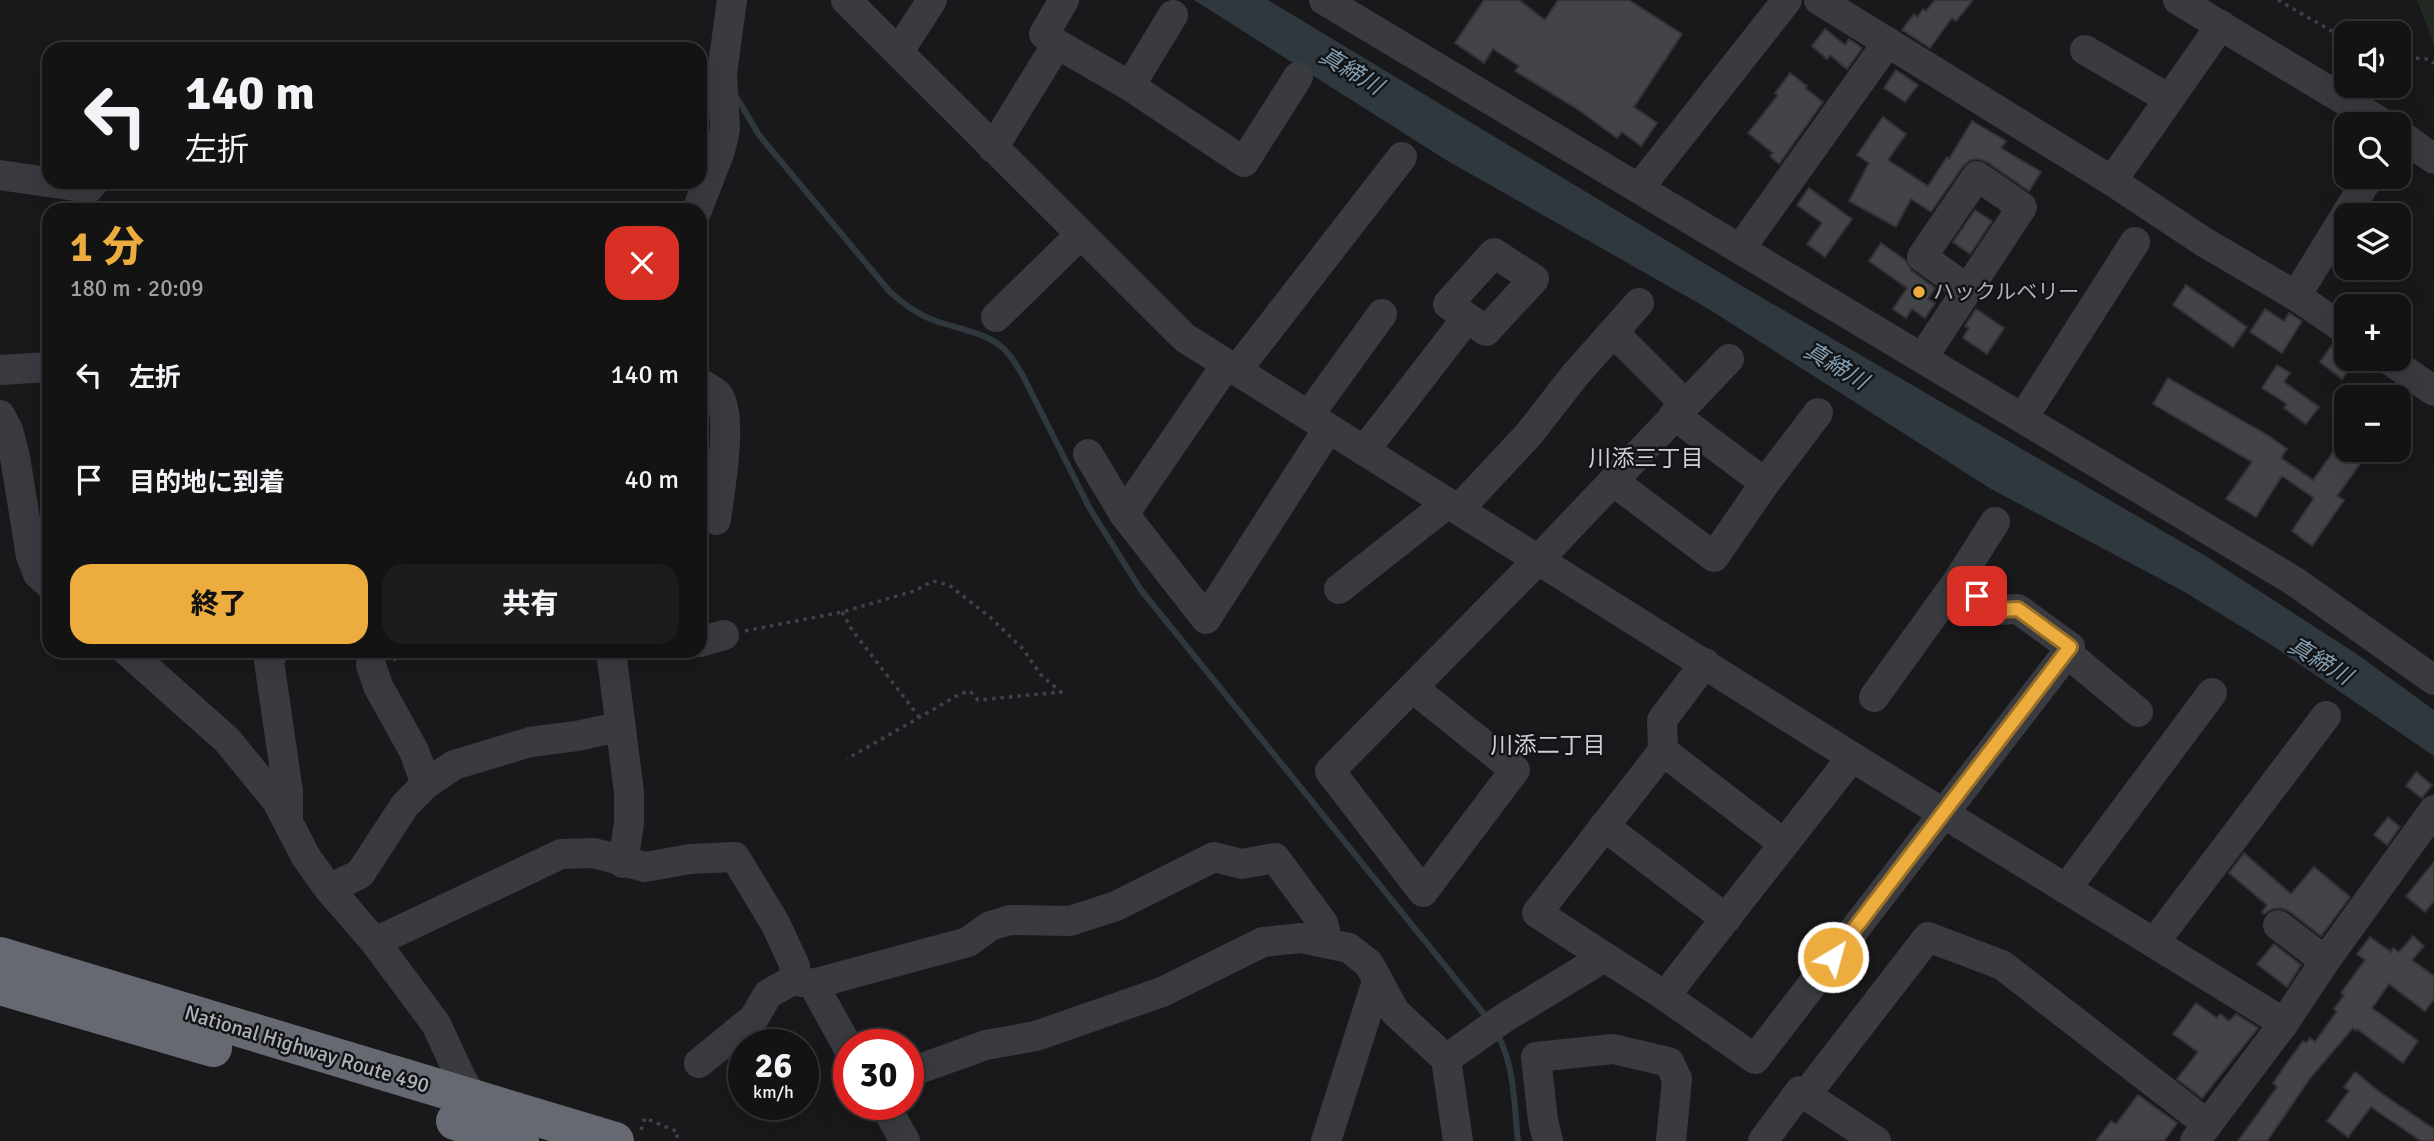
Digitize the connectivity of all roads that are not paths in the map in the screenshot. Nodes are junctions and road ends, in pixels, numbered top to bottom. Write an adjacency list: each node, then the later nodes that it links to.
1 (732, 0): 27 (street)
2 (845, 0): 15 (street)
3 (932, 0): 15 (street)
4 (1064, 0): 13 (street)
5 (1324, 0): 28 (street)
6 (1787, 0): 28 (street)
7 (1819, 0): 9 (street)
8 (2178, 0): 11 (street)
9 (1857, 9): 12 (street)
10 (1173, 15): 17 (street)
11 (2221, 25): 18 (street); 19 (street)
12 (1888, 42): 25 (street); 32 (street)
13 (1057, 44): 17 (street); 21 (street)
14 (2085, 50): 18 (street)
15 (899, 51): 21 (street)
16 (1298, 77): 17 (street)
17 (1130, 86)
18 (2169, 99): 25 (street)
19 (2364, 112)
20 (2411, 143): 23 (street)
21 (993, 148): 30 (street)
22 (1402, 157): 44 (street)
23 (2434, 159)
24 (0, 176): 26 (street)
25 (2112, 181): 34 (street)
26 (42, 182)
27 (707, 184)
28 (1639, 188): 32 (street)
29 (2362, 189): 34 (street)
30 (1081, 234): 37 (street); 44 (street)
31 (2135, 242): 52 (street)
32 (1740, 249): 41 (street)
33 (1967, 289): 41 (street)
34 (2296, 296): 39 (street)
35 (1639, 303): 40 (street)
36 (1382, 314): 53 (street)
37 (996, 317)
38 (1467, 318): 54 (street)
39 (2334, 322)
40 (1614, 333): 49 (street); 58 (street)
41 (1923, 357): 52 (street)
42 (1730, 359): 49 (street)
43 (42, 368): 45 (street)
44 (1231, 368): 53 (street); 59 (street)
45 (0, 370)
46 (2405, 371): 48 (street)
47 (707, 388): 60 (street)
48 (2434, 391)
49 (1680, 410): 56 (street); 57 (street)
50 (1818, 413): 57 (street)
51 (0, 415): 63 (street)
52 (2023, 418): 72 (street)
53 (1319, 422): 54 (street); 59 (street)
54 (1364, 451): 58 (street)
55 (1088, 454): 59 (street)
56 (1613, 481): 57 (street); 62 (street)
57 (1765, 483)
58 (1453, 506): 62 (street); 65 (street)
59 (1124, 514)
60 (716, 520)
61 (1995, 522): 64 (street)
62 (1539, 559): 70 (street); 73 (street)
63 (42, 578)
64 (1957, 582): 66 (street); 75 (street)
65 (1339, 589)
66 (2067, 653): 76 (street); 83 (street)
67 (135, 658): 85 (street)
68 (270, 658): 85 (street)
69 (615, 658): 78 (street)
70 (1705, 663): 79 (street); 80 (street)
71 (372, 665): 81 (street)
72 (2434, 680)
73 (1413, 688): 73 (street)
74 (2212, 692): 91 (street)
75 (1874, 697)
76 (2138, 712)
77 (2326, 716): 96 (street)
78 (619, 727): 81 (street); 84 (street)
79 (1663, 751): 86 (street); 87 (street)
80 (1852, 757): 83 (street); 87 (street)
81 (426, 784): 90 (street)
82 (2434, 810): 99 (street)
83 (1942, 814): 91 (street); 103 (street)
84 (629, 823): 88 (street); 89 (street)
85 (289, 824): 90 (street)
86 (1604, 826): 92 (street); 98 (street)
87 (1783, 843): 92 (street)
88 (561, 853): 89 (street); 94 (street)
89 (623, 863): 101 (street)
90 (328, 889): 94 (street)
91 (2066, 889): 96 (street)
92 (1726, 919): 103 (street)
93 (2278, 925): 99 (street)
94 (375, 942): 110 (street)
95 (1328, 943): 100 (street); 101 (street); 108 (street)
96 (2154, 943): 104 (street)
97 (0, 956): 110 (highway, National Highway Route 490)
98 (1603, 958): 103 (street); 106 (street)
99 (2325, 961): 104 (street)
100 (1377, 981): 106 (street); 116 (street)
101 (803, 982): 105 (street); 107 (street)
102 (0, 986): 114 (highway, National Highway Route 490)
103 (1665, 996)
104 (2284, 1023): 112 (street)
105 (835, 1029)
106 (1446, 1059): 117 (street)
107 (699, 1063)
108 (924, 1067)
109 (1815, 1083): 112 (street)
110 (473, 1098): 113 (highway, National Highway Route 490); 114 (street)
111 (893, 1120): 115 (street)
112 (2201, 1132)
113 (628, 1136)
114 (507, 1139)
115 (905, 1141)
116 (1326, 1141)
117 (1458, 1141)
118 (1548, 1141): 119 (street)
119 (1671, 1141)
120 (1763, 1141): 121 (street)
121 (1876, 1141)

